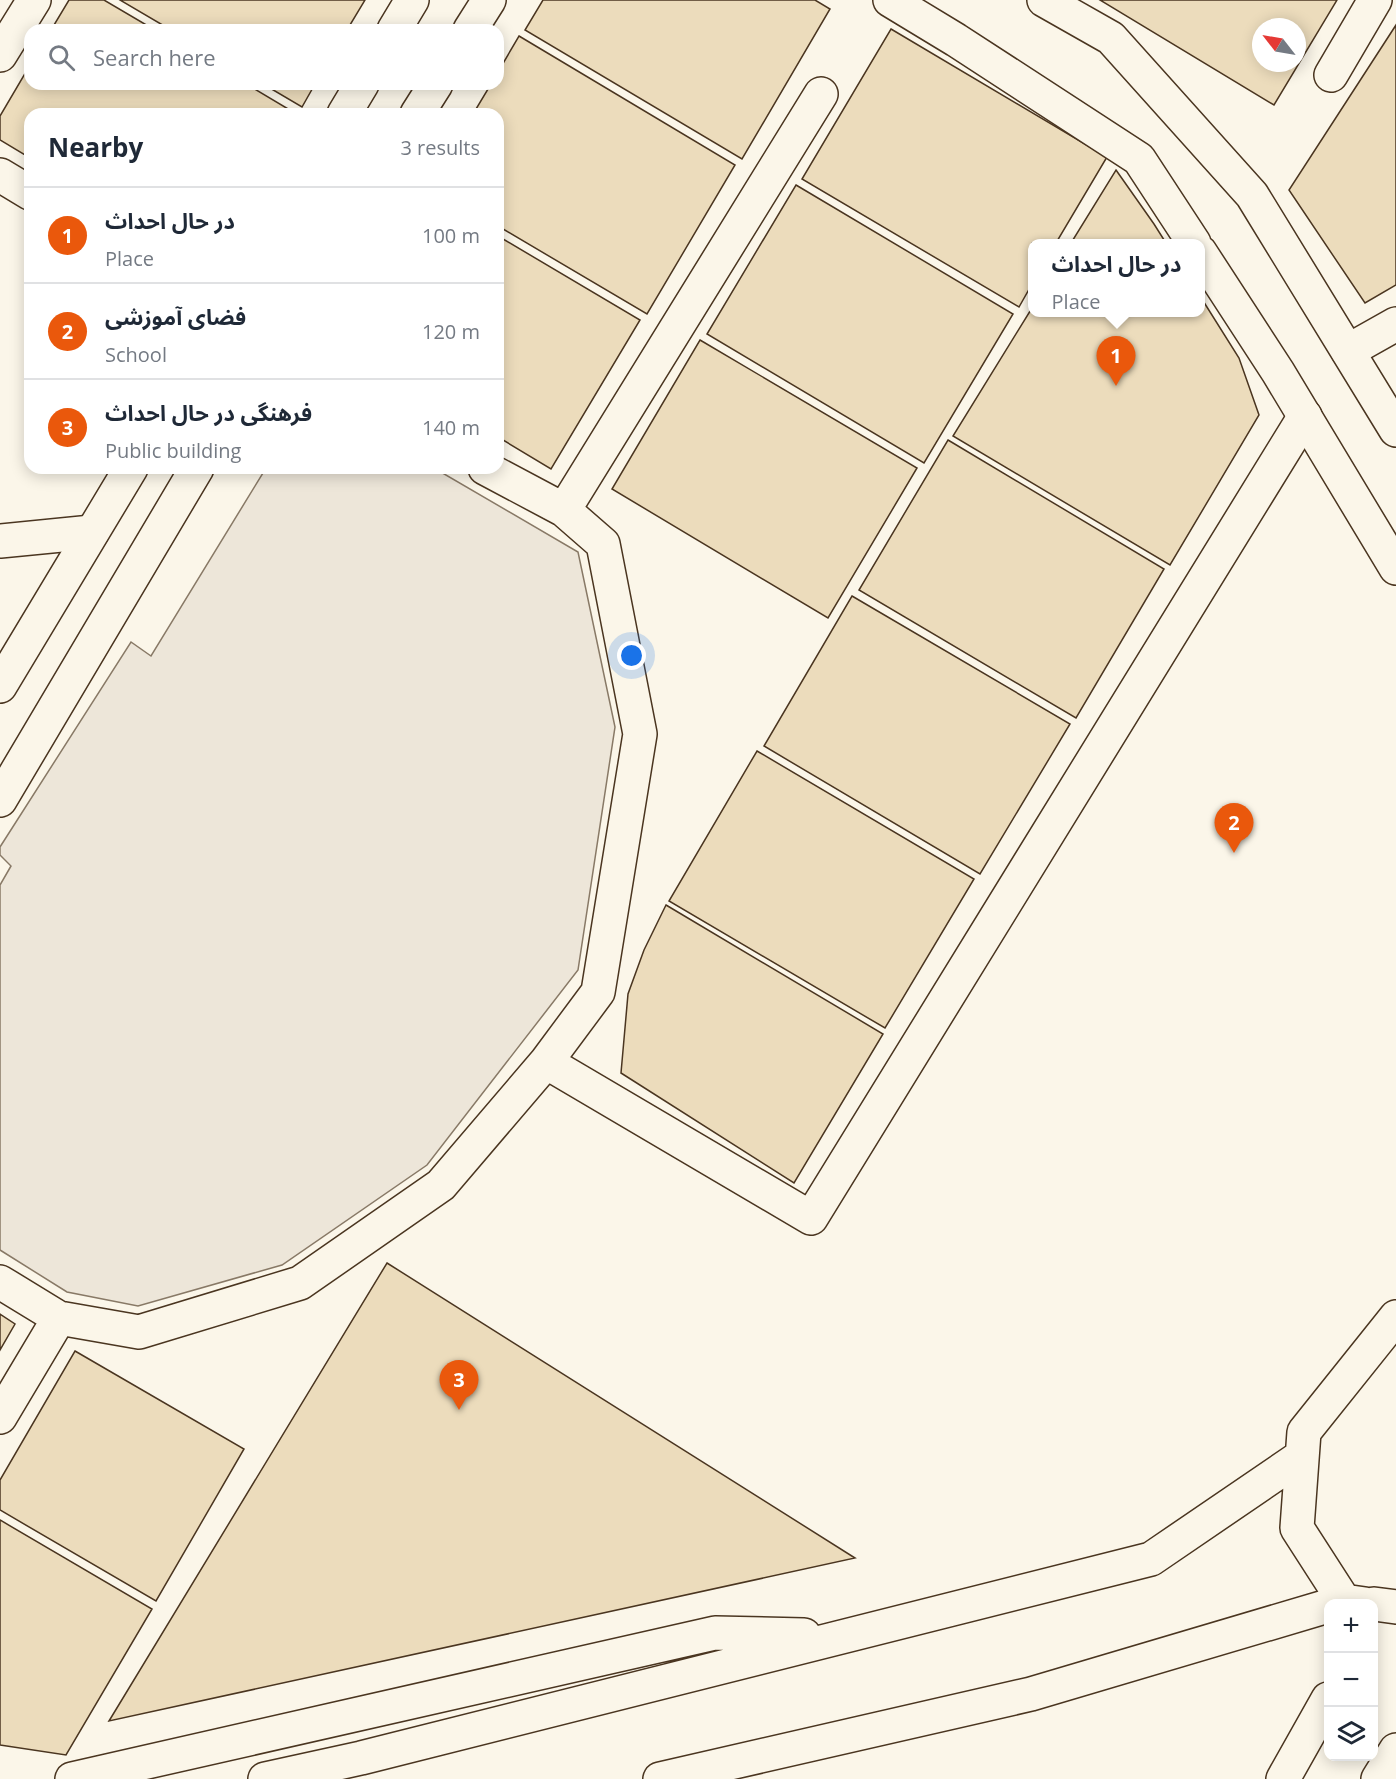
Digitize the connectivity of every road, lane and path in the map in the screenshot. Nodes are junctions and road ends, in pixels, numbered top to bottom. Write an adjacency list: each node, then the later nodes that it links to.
1 (34, 0): 9 (street)
2 (412, 0): 7 (street)
3 (489, 0): 8 (street)
4 (890, 0): 18 (street)
5 (1044, 0): 21 (street)
6 (1375, 0): 10 (street)
7 (398, 24)
8 (474, 24)
9 (0, 55)
10 (1331, 75)
11 (358, 90): 14 (street)
12 (432, 90): 15 (street)
13 (821, 93): 27 (street)
14 (348, 108)
15 (421, 108)
16 (0, 175): 17 (street)
17 (24, 189)
18 (1191, 239)
19 (1205, 260): 22 (street)
20 (1396, 324): 21 (street)
21 (1348, 351): 23 (street)
22 (1305, 416): 30 (street); 33 (street)
23 (1396, 430)
24 (127, 474): 28 (street)
25 (193, 474): 32 (street)
26 (496, 474): 27 (street)
27 (564, 510): 33 (street)
28 (92, 532): 29 (street); 31 (street)
29 (0, 542)
30 (1396, 568)
31 (0, 686)
32 (0, 800)
33 (546, 1062): 36 (street)
34 (0, 1282): 36 (street)
35 (1396, 1317): 38 (street)
36 (59, 1318): 37 (street)
37 (0, 1416)
38 (1302, 1456): 39 (street); 41 (street)
39 (1356, 1599)
40 (1324, 1616): 44 (street)
41 (848, 1636): 45 (street); 46 (street)
42 (1324, 1707): 49 (street)
43 (1396, 1750): 50 (street)
44 (783, 1751): 47 (street); 48 (street)
45 (72, 1779)
46 (265, 1779)
47 (660, 1779)
48 (750, 1779)
49 (1283, 1779)
50 (1378, 1779)

